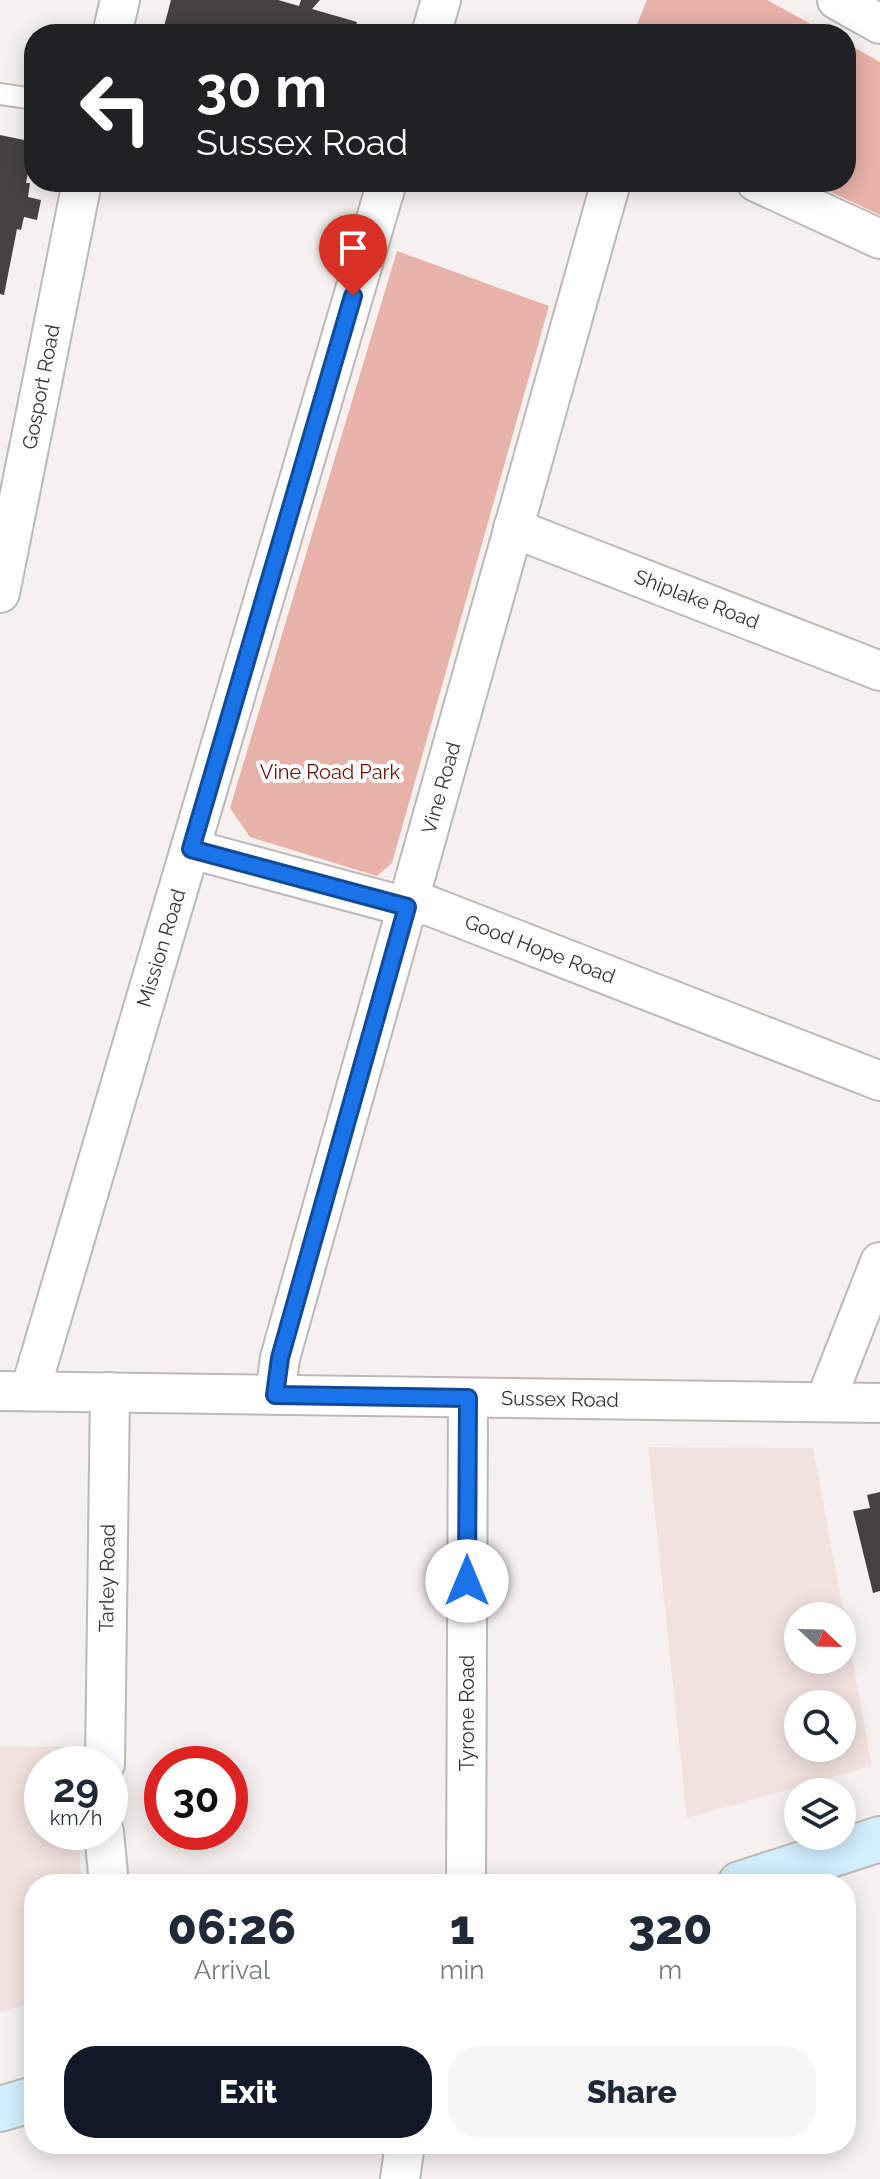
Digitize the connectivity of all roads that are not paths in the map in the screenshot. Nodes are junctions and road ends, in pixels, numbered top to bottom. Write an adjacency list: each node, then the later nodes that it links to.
1 (120, 0): 4 (street)
2 (441, 0): 5 (street)
3 (837, 0): 6 (street)
4 (114, 24)
5 (434, 24)
6 (880, 24)
7 (0, 94): 8 (lane)
8 (24, 98)
9 (80, 192): 15 (street, Gosport Road)
10 (384, 192): 17 (street, Mission Road)
11 (608, 192): 14 (street, Vine Road)
12 (778, 192): 13 (street)
13 (880, 239)
14 (513, 528): 16 (street, Shiplake Road); 18 (street, Vine Road)
15 (0, 593)
16 (880, 671)
17 (191, 849): 18 (street, Good Hope Road); 21 (street, Mission Road)
18 (407, 907): 19 (street, Good Hope Road); 23 (street, Vine Road)
19 (880, 1081)
20 (880, 1262): 25 (street)
21 (15, 1391): 22 (street, Sussex Road)
22 (110, 1392): 23 (street, Sussex Road); 27 (street, Tarley Road)
23 (275, 1395): 24 (street, Sussex Road)
24 (468, 1398): 25 (street, Sussex Road); 31 (street, Tyrone Road)
25 (825, 1402): 26 (street, Sussex Road)
26 (880, 1403)
27 (105, 1746)
28 (880, 1839): 32 (street)
29 (106, 1850): 30 (street)
30 (108, 1874)
31 (466, 1874)
32 (771, 1874)
33 (24, 2102): 34 (street)
34 (0, 2109)
35 (404, 2154): 36 (street)
36 (400, 2179)

